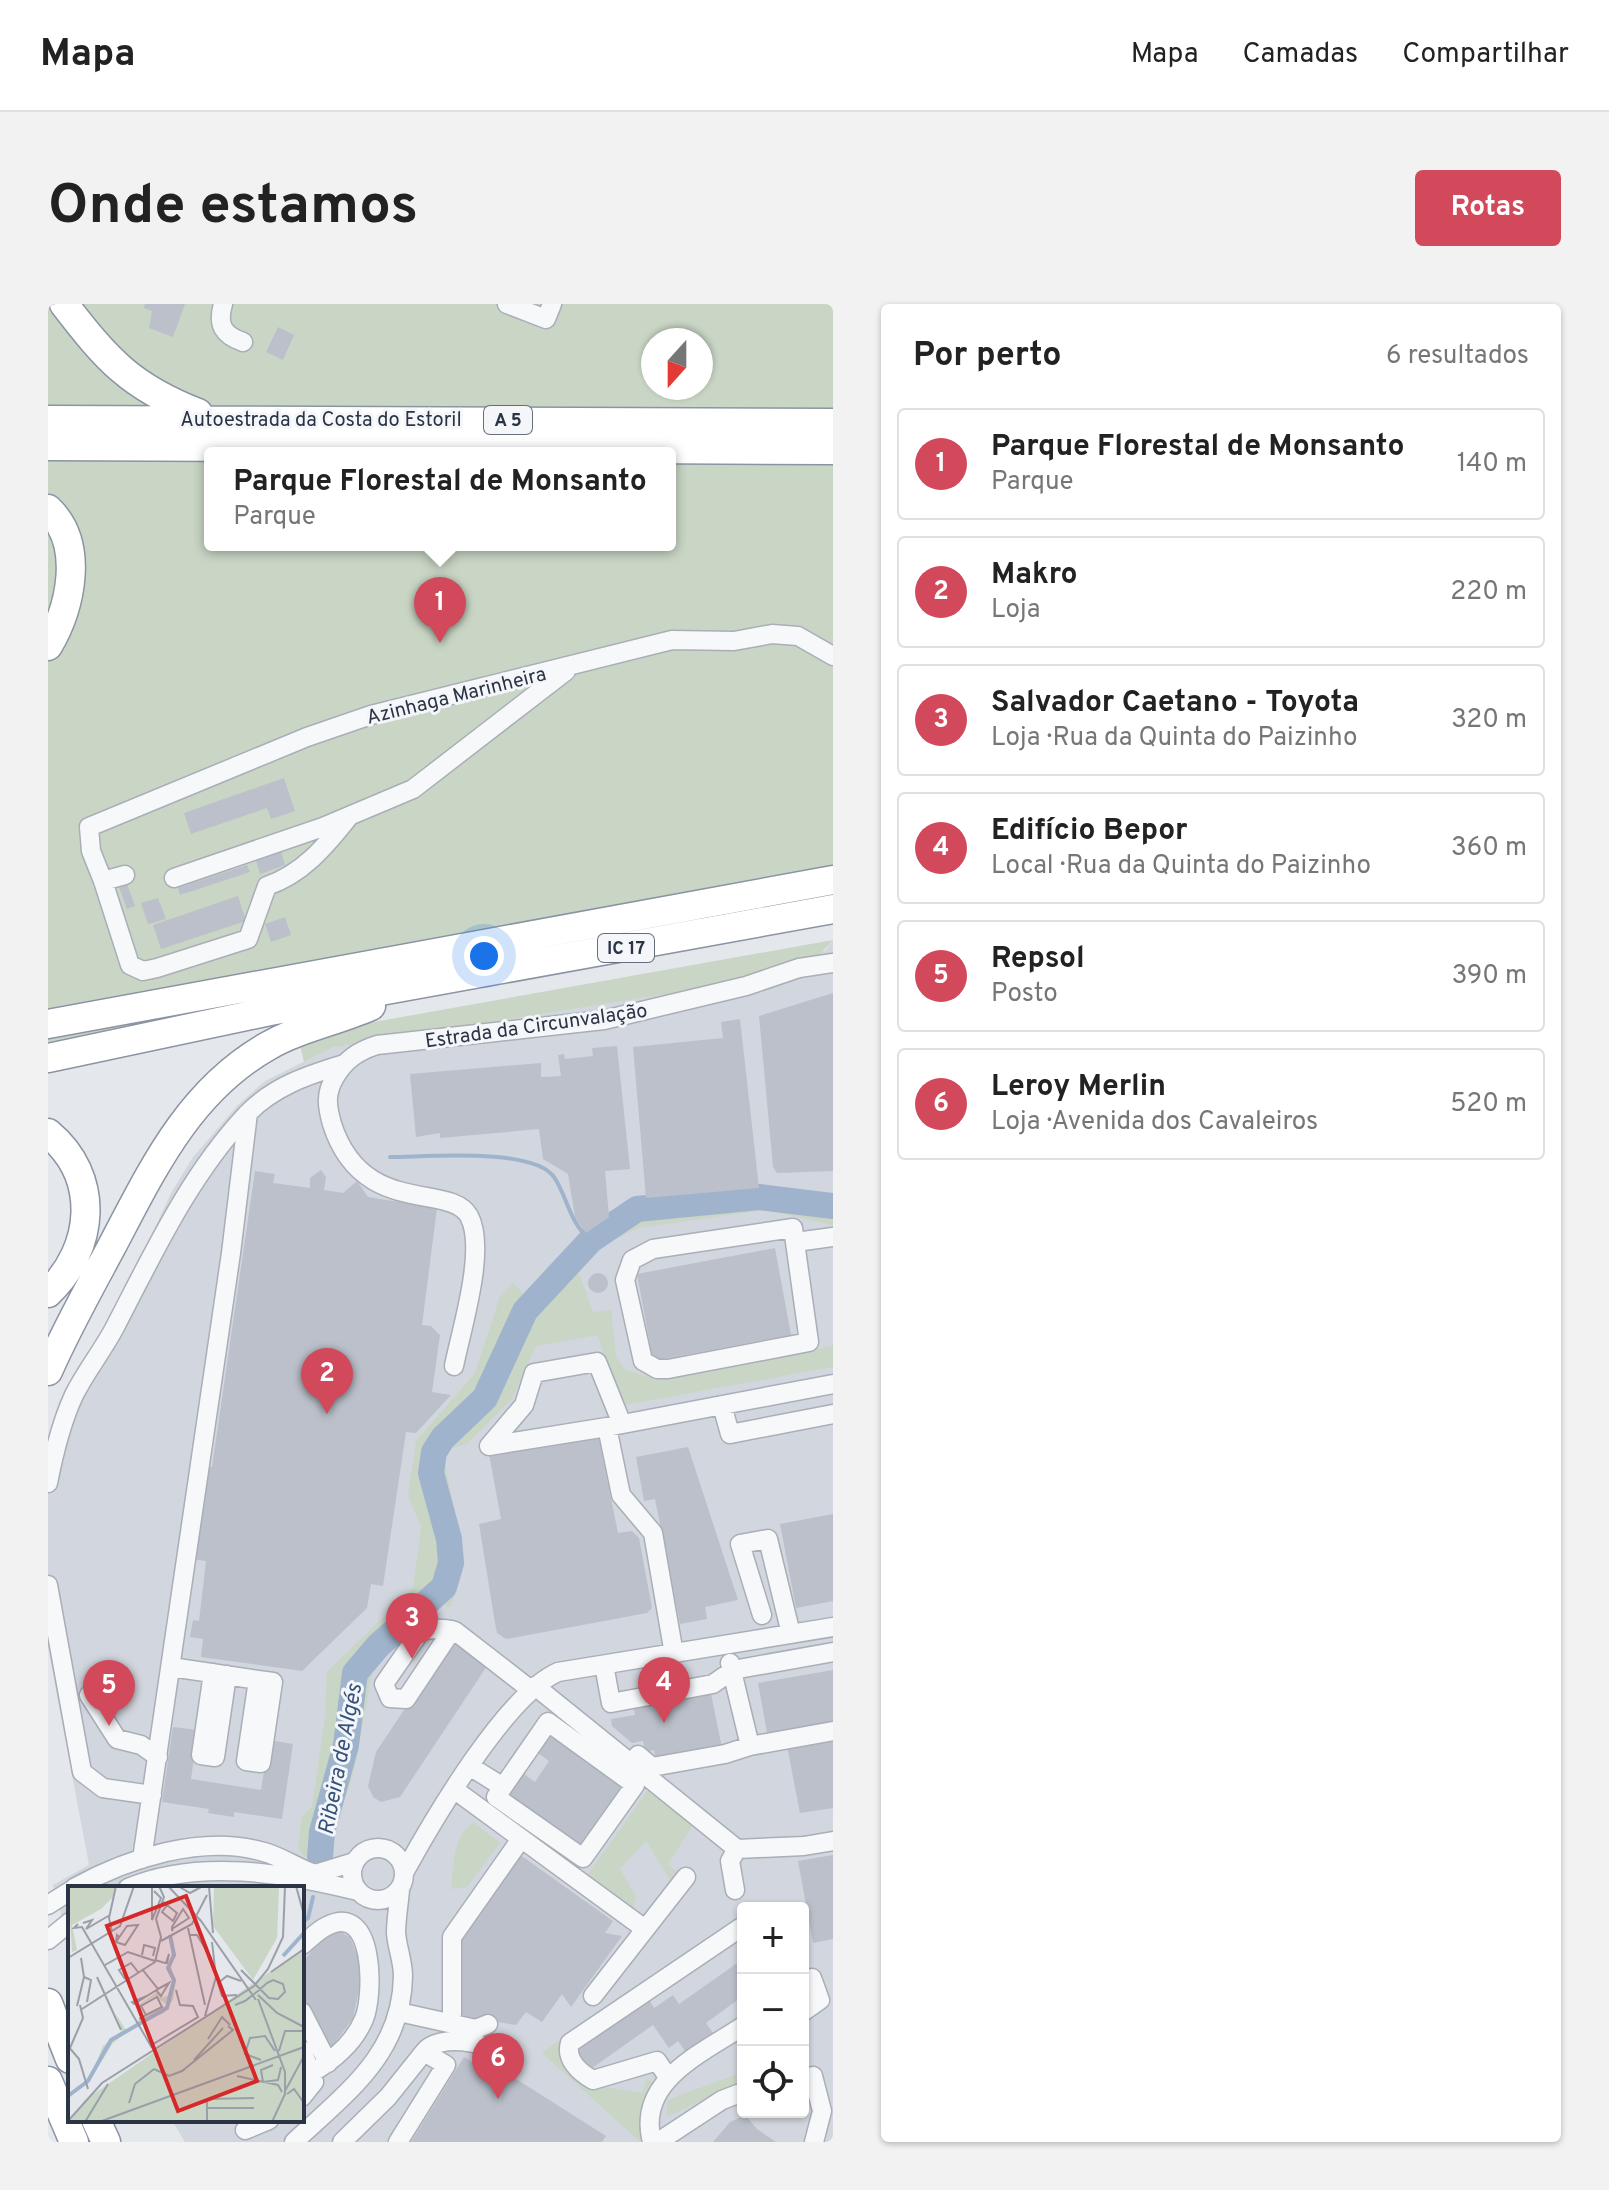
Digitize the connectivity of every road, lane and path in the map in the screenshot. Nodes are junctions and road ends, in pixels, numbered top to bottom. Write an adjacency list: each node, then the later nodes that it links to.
1 (64, 304): 6 (highway)
2 (223, 304): 5 (street)
3 (507, 304): 4 (street)
4 (549, 311)
5 (243, 342)
6 (210, 418): 7 (highway, Autoestrada da Costa do Estoril / A 5); 8 (highway, Autoestrada da Costa do Estoril / A 5)
7 (48, 420)
8 (833, 423)
9 (48, 446): 10 (highway, Autoestrada da Costa do Estoril / A 5)
10 (204, 449)
11 (676, 450): 12 (highway, Autoestrada da Costa do Estoril / A 5)
12 (833, 450)
13 (204, 462): 14 (highway)
14 (48, 465)
15 (48, 509): 16 (highway)
16 (48, 646)
17 (833, 656): 18 (street, Azinhaga Marinheira)
18 (572, 668): 19 (street); 23 (street, Azinhaga Marinheira)
19 (349, 817): 21 (street); 23 (street)
20 (125, 875): 23 (street)
21 (174, 878)
22 (833, 880): 27 (highway, IC 17)
23 (103, 881)
24 (833, 909): 26 (highway, IC 17)
25 (833, 963): 29 (street, Estrada da Circunvalação)
26 (419, 986): 28 (highway, IC 17); 36 (highway)
27 (48, 1024)
28 (48, 1058)
29 (344, 1064): 30 (street); 35 (street)
30 (248, 1113): 41 (street); 53 (street)
31 (48, 1133): 34 (highway)
32 (833, 1237): 33 (street)
33 (796, 1242): 33 (street)
34 (48, 1293)
35 (454, 1366)
36 (48, 1371)
37 (833, 1384): 38 (street)
38 (722, 1405): 39 (street); 40 (street)
39 (833, 1414)
40 (614, 1425): 40 (street); 51 (street)
41 (48, 1483)
42 (778, 1578): 43 (street); 43 (street); 48 (street)
43 (752, 1584): 45 (street)
44 (48, 1585): 67 (street)
45 (762, 1615)
46 (833, 1627): 48 (street)
47 (452, 1630): 56 (street)
48 (791, 1634): 49 (street)
49 (723, 1645): 51 (street); 54 (street)
50 (833, 1652): 54 (street)
51 (674, 1654): 52 (street)
52 (604, 1665): 56 (street); 58 (street)
53 (171, 1667): 55 (street); 63 (street)
54 (733, 1670): 58 (street); 62 (street)
55 (258, 1680)
56 (533, 1688): 59 (street); 72 (street)
57 (89, 1695): 63 (street)
58 (611, 1703): 62 (street)
59 (513, 1711): 60 (street); 64 (street)
60 (541, 1731): 65 (street); 65 (street)
61 (833, 1731): 62 (street)
62 (750, 1746)
63 (158, 1757): 67 (street)
64 (471, 1767): 65 (street); 66 (street)
65 (503, 1787)
66 (455, 1790): 68 (street); 69 (street)
67 (152, 1795): 73 (street)
68 (427, 1830): 71 (street); 77 (street)
69 (519, 1837): 84 (street); 93 (street)
70 (833, 1841): 72 (street)
71 (389, 1849): 74 (street); 77 (street)
72 (737, 1849): 80 (street)
73 (142, 1859): 75 (street); 78 (street)
74 (354, 1862): 75 (street); 82 (street)
75 (278, 1876): 79 (street); 82 (street)
76 (686, 1877): 84 (street)
77 (403, 1880): 82 (street); 86 (street)
78 (79, 1886)
79 (134, 1886)
80 (735, 1890)
81 (68, 1892): 83 (street)
82 (364, 1895): 86 (street)
83 (49, 1904)
84 (645, 1929): 89 (street)
85 (737, 1930): 105 (street)
86 (396, 1934): 92 (street)
87 (307, 1941): 101 (street)
88 (809, 1982): 91 (street)
89 (593, 1996)
90 (49, 2007): 99 (highway)
91 (809, 2008)
92 (399, 2012): 95 (street); 111 (street)
93 (452, 2014)
94 (304, 2018): 101 (street)
95 (488, 2024)
96 (737, 2030): 105 (street)
97 (304, 2052): 101 (street)
98 (424, 2052): 100 (street); 104 (street); 108 (street)
99 (68, 2054)
100 (500, 2057)
101 (321, 2068): 109 (street)
102 (833, 2072): 103 (street)
103 (809, 2076)
104 (406, 2077): 108 (street); 115 (street)
105 (668, 2077): 120 (street)
106 (809, 2078): 121 (street)
107 (48, 2081): 116 (highway)
108 (429, 2092): 119 (street)
109 (304, 2094)
110 (737, 2094): 120 (street)
111 (329, 2108): 115 (street); 118 (street)
112 (97, 2122): 117 (highway)
113 (265, 2122): 114 (street)
114 (245, 2131)
115 (336, 2135)
116 (74, 2142)
117 (106, 2142)
118 (294, 2142)
119 (398, 2142)
120 (655, 2142)
121 (814, 2142)

